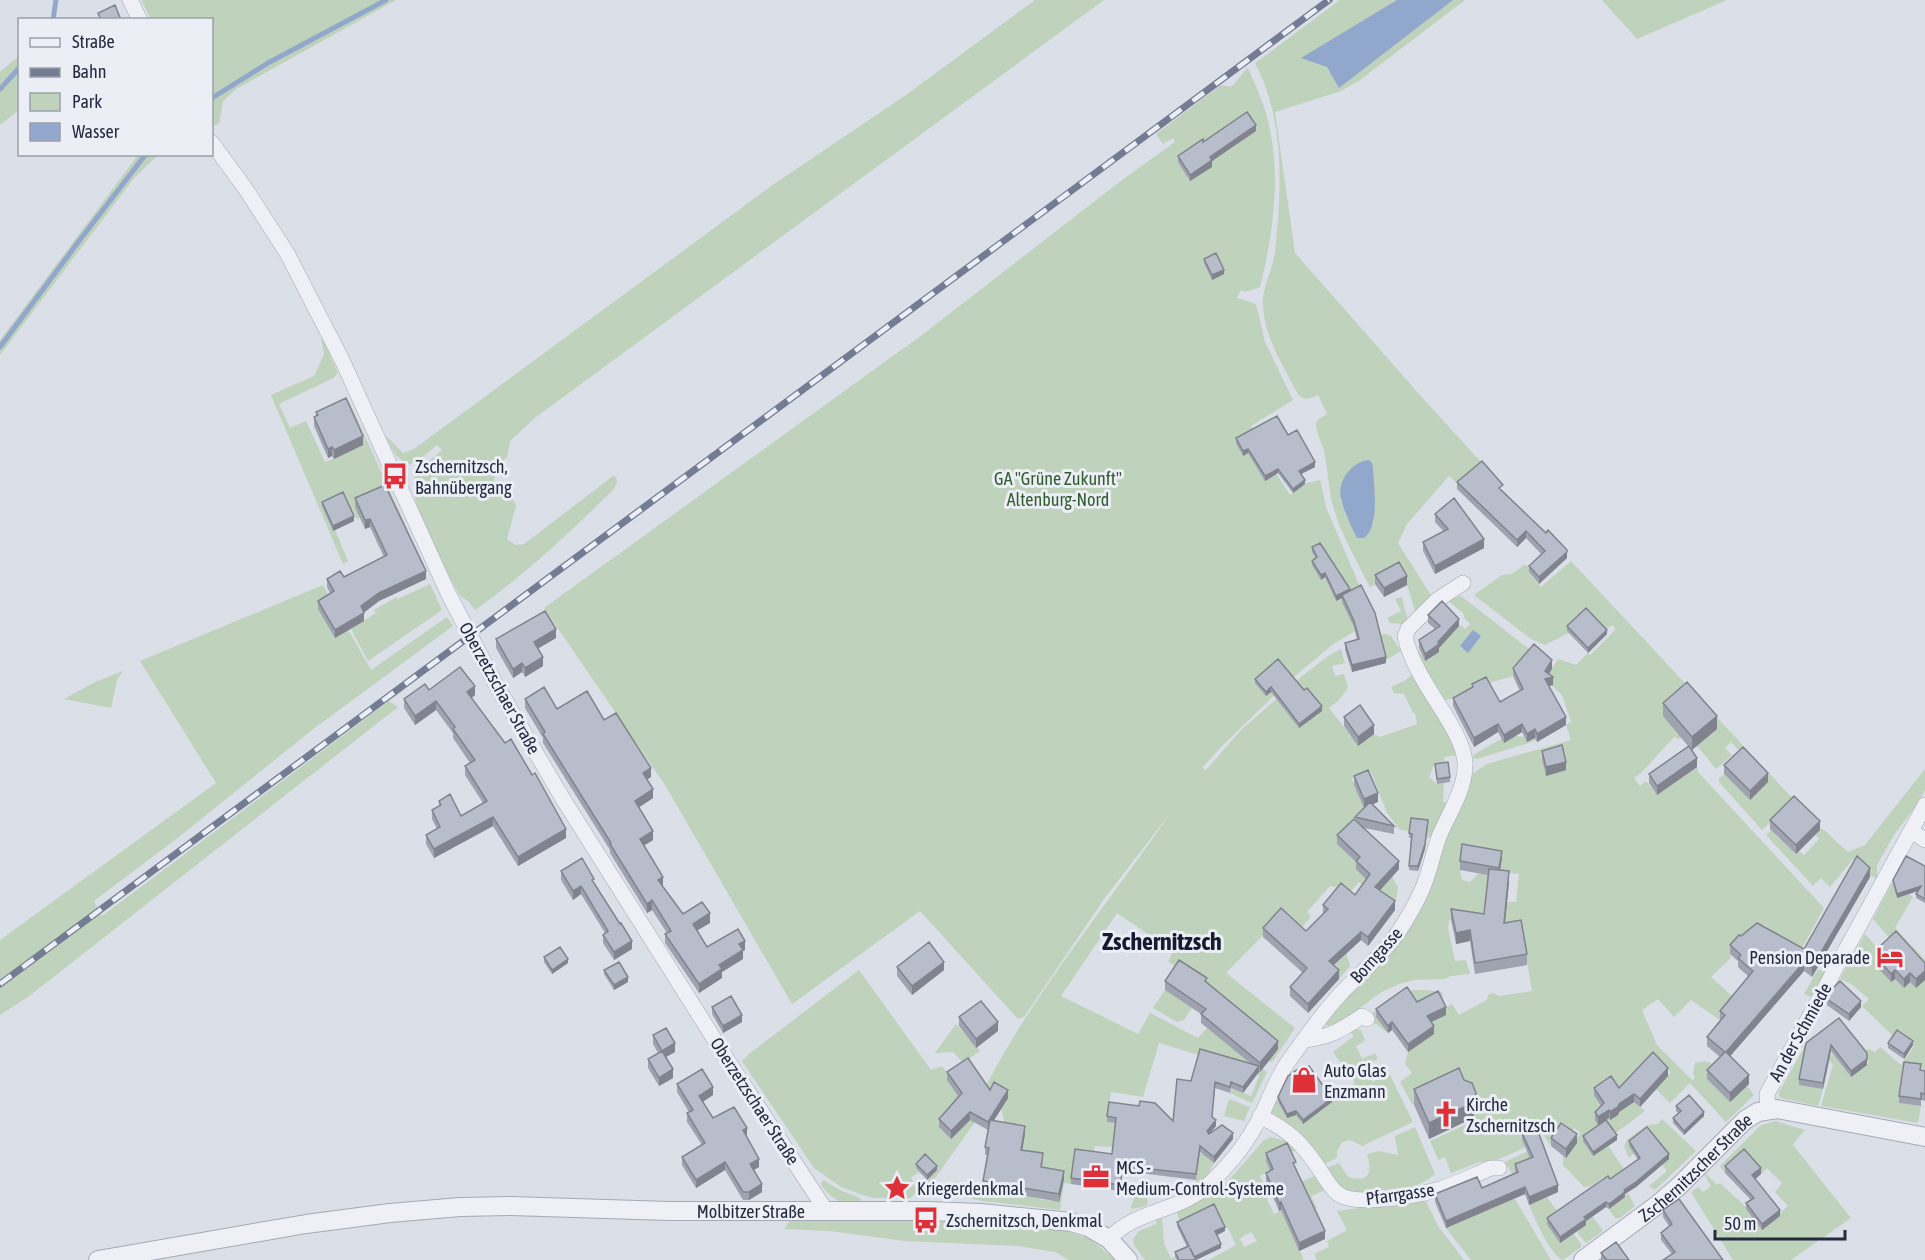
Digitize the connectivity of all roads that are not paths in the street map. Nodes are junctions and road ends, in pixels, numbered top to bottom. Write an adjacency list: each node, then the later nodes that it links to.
1 (130, 0): 2 (street)
2 (139, 18)
3 (213, 144): 14 (street, Oberzetzschaer Straße)
4 (1463, 583): 9 (street, Borngasse)
5 (1925, 805): 6 (street, An der Schmiede)
6 (1911, 831): 7 (street); 10 (street, An der Schmiede)
7 (1925, 840)
8 (1367, 1019): 9 (street)
9 (1304, 1040): 11 (street, Borngasse)
10 (1768, 1109): 12 (street, Zschernitzscher Straße); 18 (street, Zschernitzscher Straße)
11 (1260, 1116): 13 (street, Pfarrgasse); 15 (street, Borngasse)
12 (1925, 1137)
13 (1499, 1168)
14 (827, 1212): 15 (street, Molbitzer Straße); 16 (street, Molbitzer Straße)
15 (1109, 1239): 17 (street)
16 (98, 1260)
17 (1128, 1260)
18 (1583, 1260)

